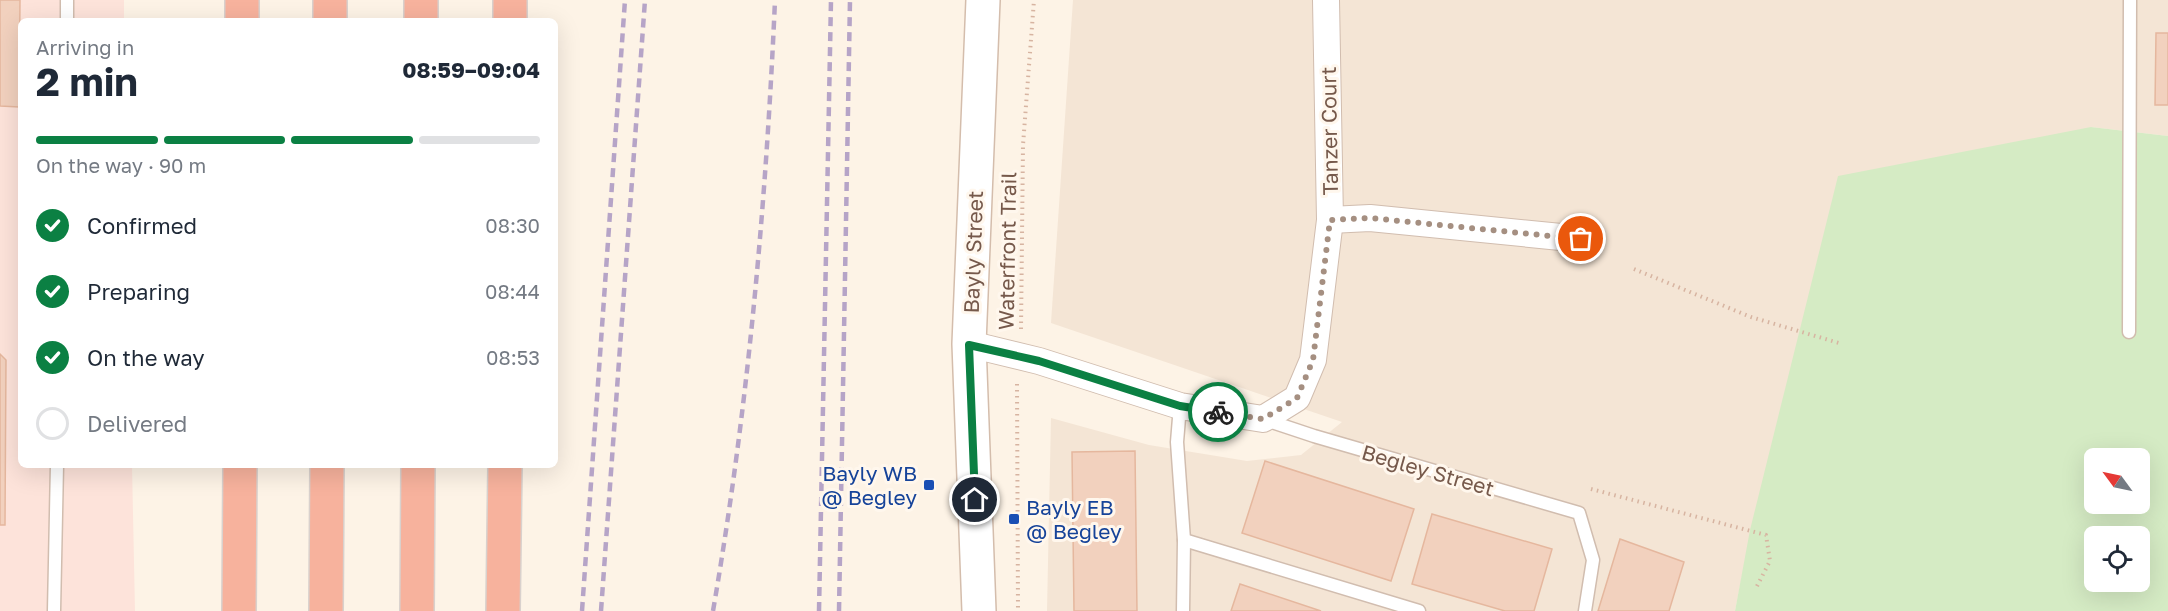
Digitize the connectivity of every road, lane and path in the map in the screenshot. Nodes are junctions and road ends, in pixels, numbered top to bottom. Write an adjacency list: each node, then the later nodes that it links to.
1 (67, 0): 10 (lane)
2 (242, 0): 11 (highway)
3 (330, 0): 12 (highway)
4 (421, 0): 13 (highway)
5 (510, 0): 14 (highway)
6 (983, 0): 20 (main road, Bayly Street)
7 (1034, 0): 21 (path, Waterfront Trail)
8 (1326, 0): 15 (street, Tanzer Court)
9 (2130, 0): 18 (lane)
10 (66, 18)
11 (242, 18)
12 (330, 18)
13 (421, 18)
14 (510, 18)
15 (1330, 220): 16 (street); 23 (street, Tanzer Court)
16 (1581, 239)
17 (1634, 268): 19 (path)
18 (2129, 332)
19 (1839, 343)
20 (969, 345): 21 (street, Begley Street); 37 (main road, Bayly Street)
21 (1020, 356): 22 (street, Begley Street); 38 (path, Waterfront Trail)
22 (1180, 406): 23 (street, Begley Street); 30 (lane)
23 (1263, 419): 41 (lane, Begley Street)
24 (57, 468): 32 (lane)
25 (240, 468): 33 (highway)
26 (327, 468): 34 (highway)
27 (418, 468): 35 (highway)
28 (505, 468): 36 (highway)
29 (1591, 489): 31 (path)
30 (1184, 540): 39 (lane); 40 (lane)
31 (1756, 588)
32 (54, 611)
33 (239, 611)
34 (326, 611)
35 (417, 611)
36 (503, 611)
37 (979, 611)
38 (1018, 611)
39 (1183, 611)
40 (1419, 611)
41 (1585, 611)

